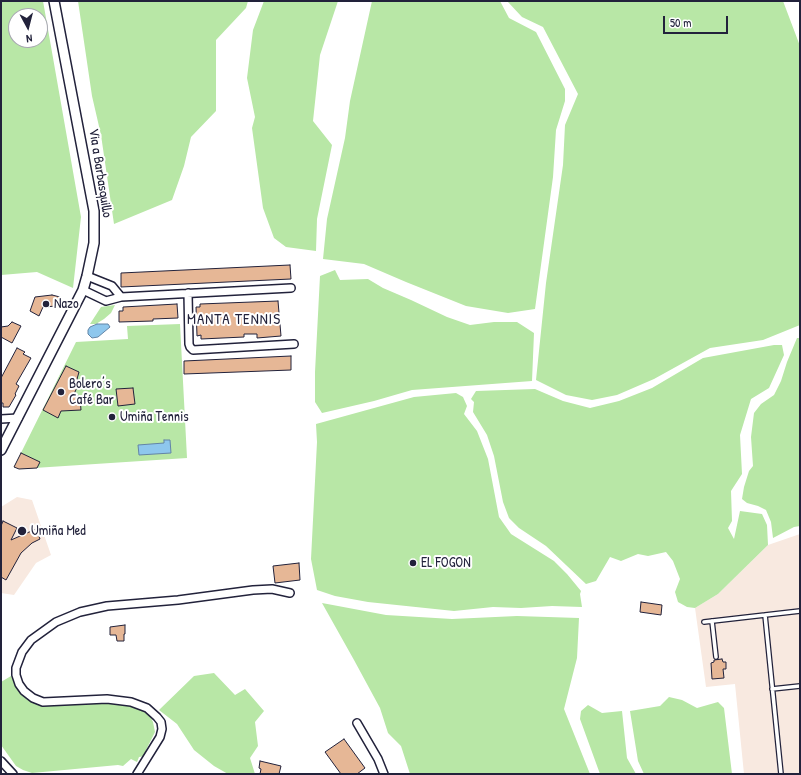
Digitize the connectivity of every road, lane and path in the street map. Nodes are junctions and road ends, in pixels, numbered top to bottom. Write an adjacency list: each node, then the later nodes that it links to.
1 (54, 1): 2 (main road, Via a Barbasquillo)
2 (87, 276): 4 (main road, Via a Barbasquillo); 6 (street)
3 (291, 288): 5 (street)
4 (83, 290): 6 (street); 8 (main road, Via a Barbasquillo)
5 (188, 293): 6 (street); 7 (street)
6 (121, 297)
7 (294, 344)
8 (18, 418): 9 (street); 10 (main road, Via a Barbasquillo)
9 (1, 419)
10 (1, 450)
11 (290, 593): 22 (street)
12 (800, 611): 13 (lane)
13 (765, 615): 14 (lane); 18 (lane)
14 (712, 621): 15 (lane); 16 (lane)
15 (704, 622)
16 (716, 657)
17 (800, 686): 18 (lane)
18 (772, 689): 24 (lane)
19 (357, 723): 23 (street)
20 (4, 768): 21 (street)
21 (13, 774)
22 (137, 774)
23 (384, 774)
24 (781, 774)

